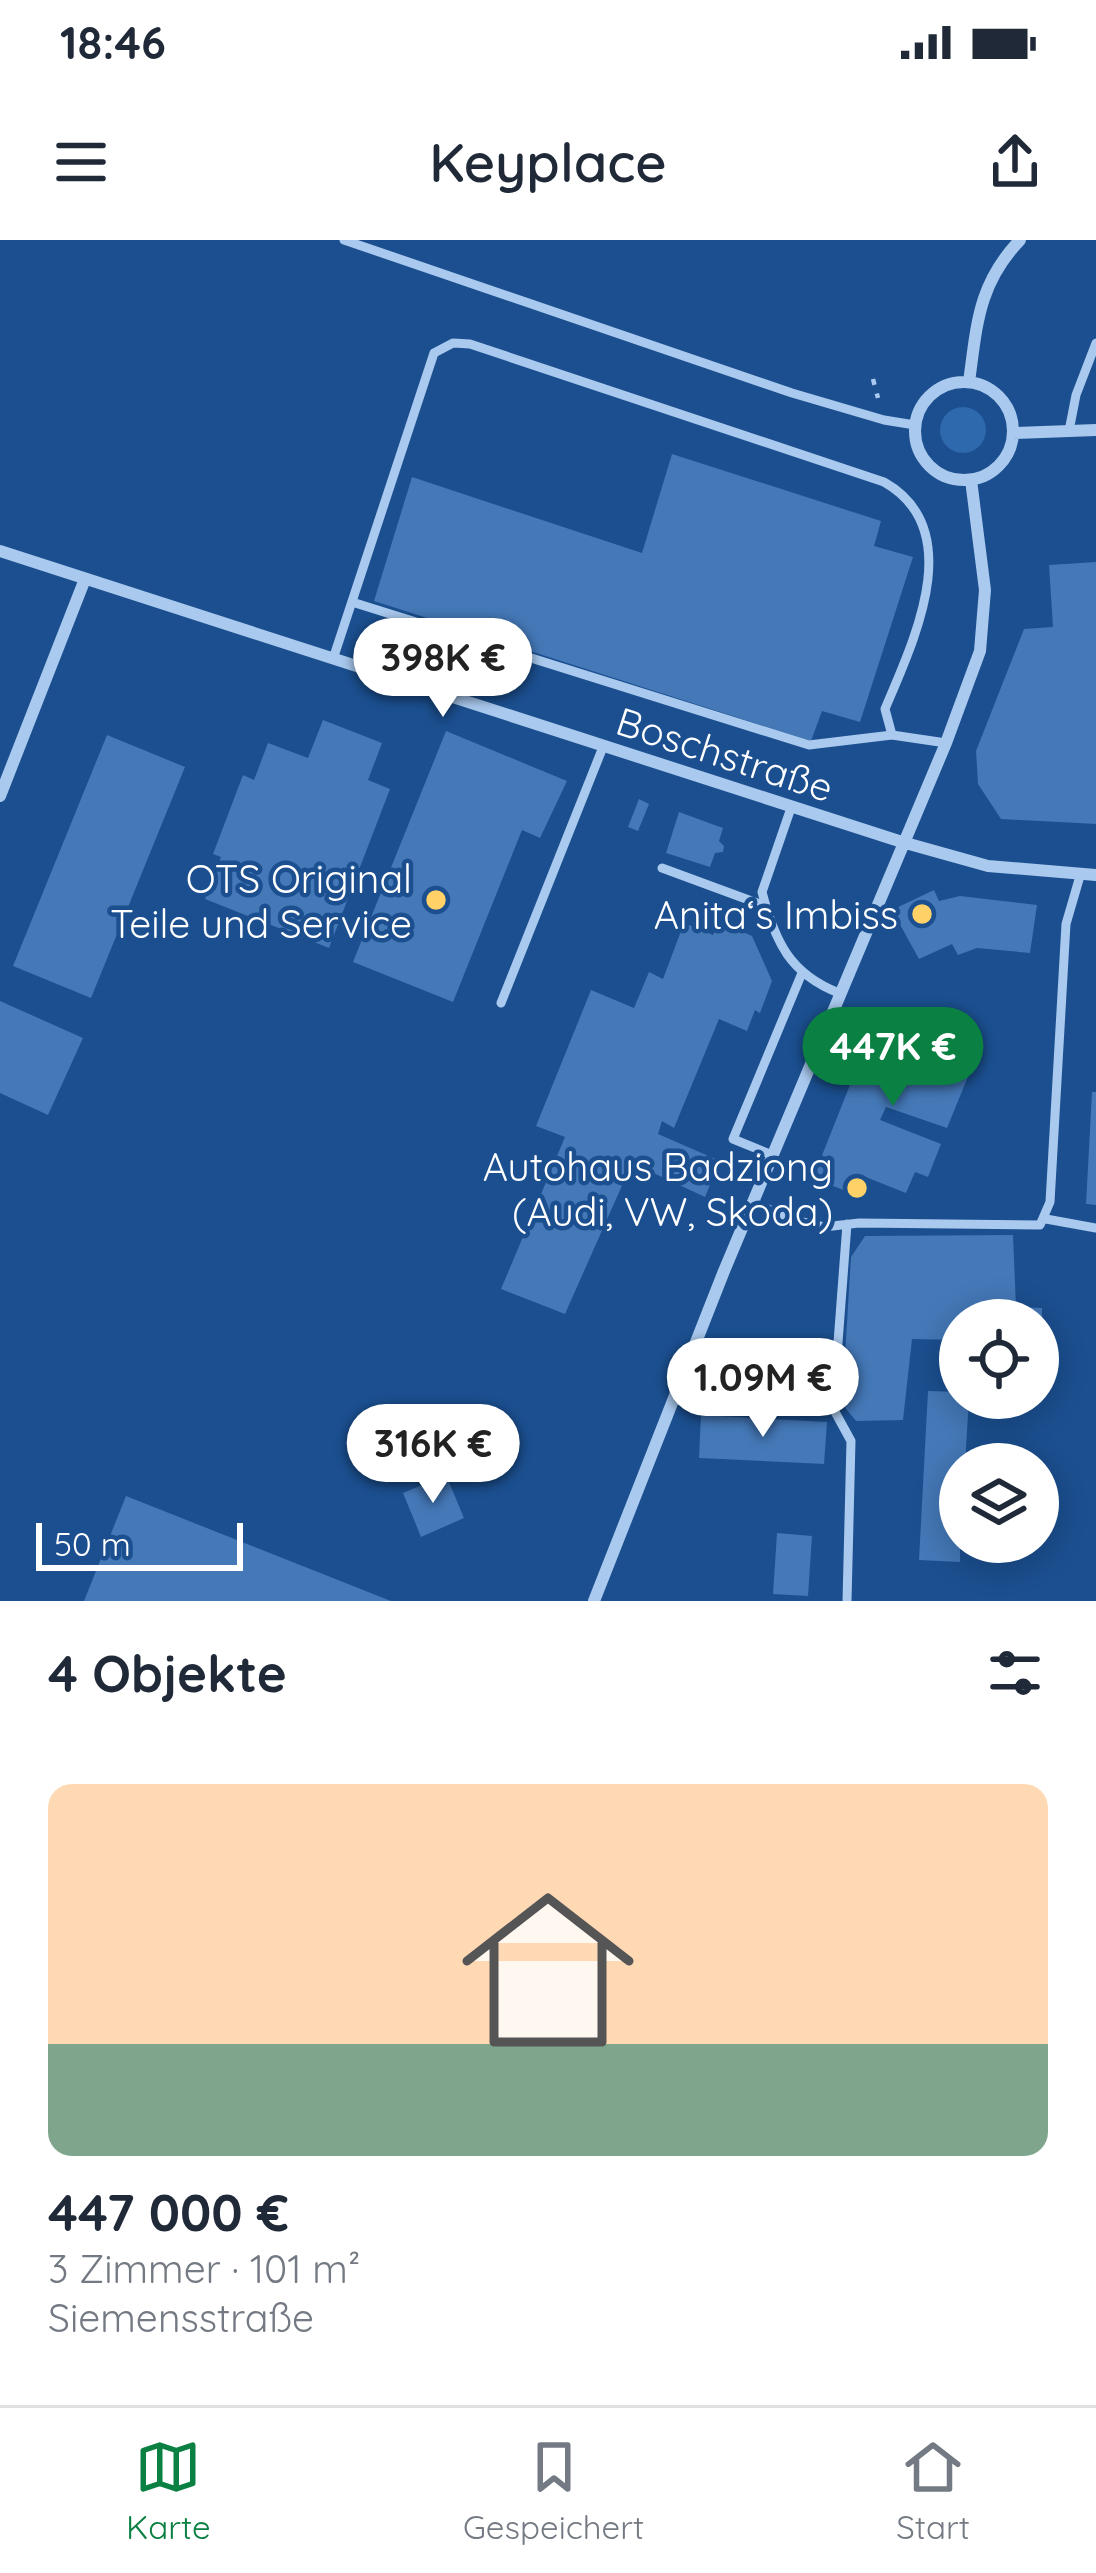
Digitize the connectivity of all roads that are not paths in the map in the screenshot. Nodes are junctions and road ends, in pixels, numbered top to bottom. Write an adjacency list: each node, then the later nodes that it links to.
1 (344, 240): 5 (lane)
2 (1020, 240): 4 (street)
3 (1096, 343): 7 (lane)
4 (969, 382): 5 (street); 8 (street)
5 (915, 425): 9 (street)
6 (1096, 430): 7 (street)
7 (1069, 431): 8 (street)
8 (1013, 433): 9 (street)
9 (970, 479): 15 (street)
10 (0, 550): 11 (street, Boschstraße)
11 (85, 579): 13 (street, Boschstraße); 17 (street)
12 (352, 602): 13 (lane); 14 (lane); 14 (lane)
13 (333, 659): 16 (street, Boschstraße)
14 (892, 735): 15 (lane)
15 (946, 743): 19 (street)
16 (603, 747): 18 (street, Boschstraße); 26 (lane)
17 (0, 796)
18 (791, 808): 19 (street, Boschstraße); 23 (lane)
19 (902, 842): 22 (street, Boschstraße); 25 (street)
20 (662, 868): 23 (lane)
21 (1096, 875): 22 (street, Boschstraße)
22 (1080, 876): 29 (lane)
23 (766, 906): 24 (lane)
24 (802, 973): 25 (lane); 27 (lane)
25 (839, 993): 27 (street)
26 (501, 1004)
27 (772, 1154): 28 (street)
28 (752, 1202): 30 (lane); 32 (street)
29 (1046, 1219): 30 (lane); 31 (lane)
30 (847, 1225): 33 (lane)
31 (1096, 1228)
32 (594, 1601)
33 (847, 1601)

